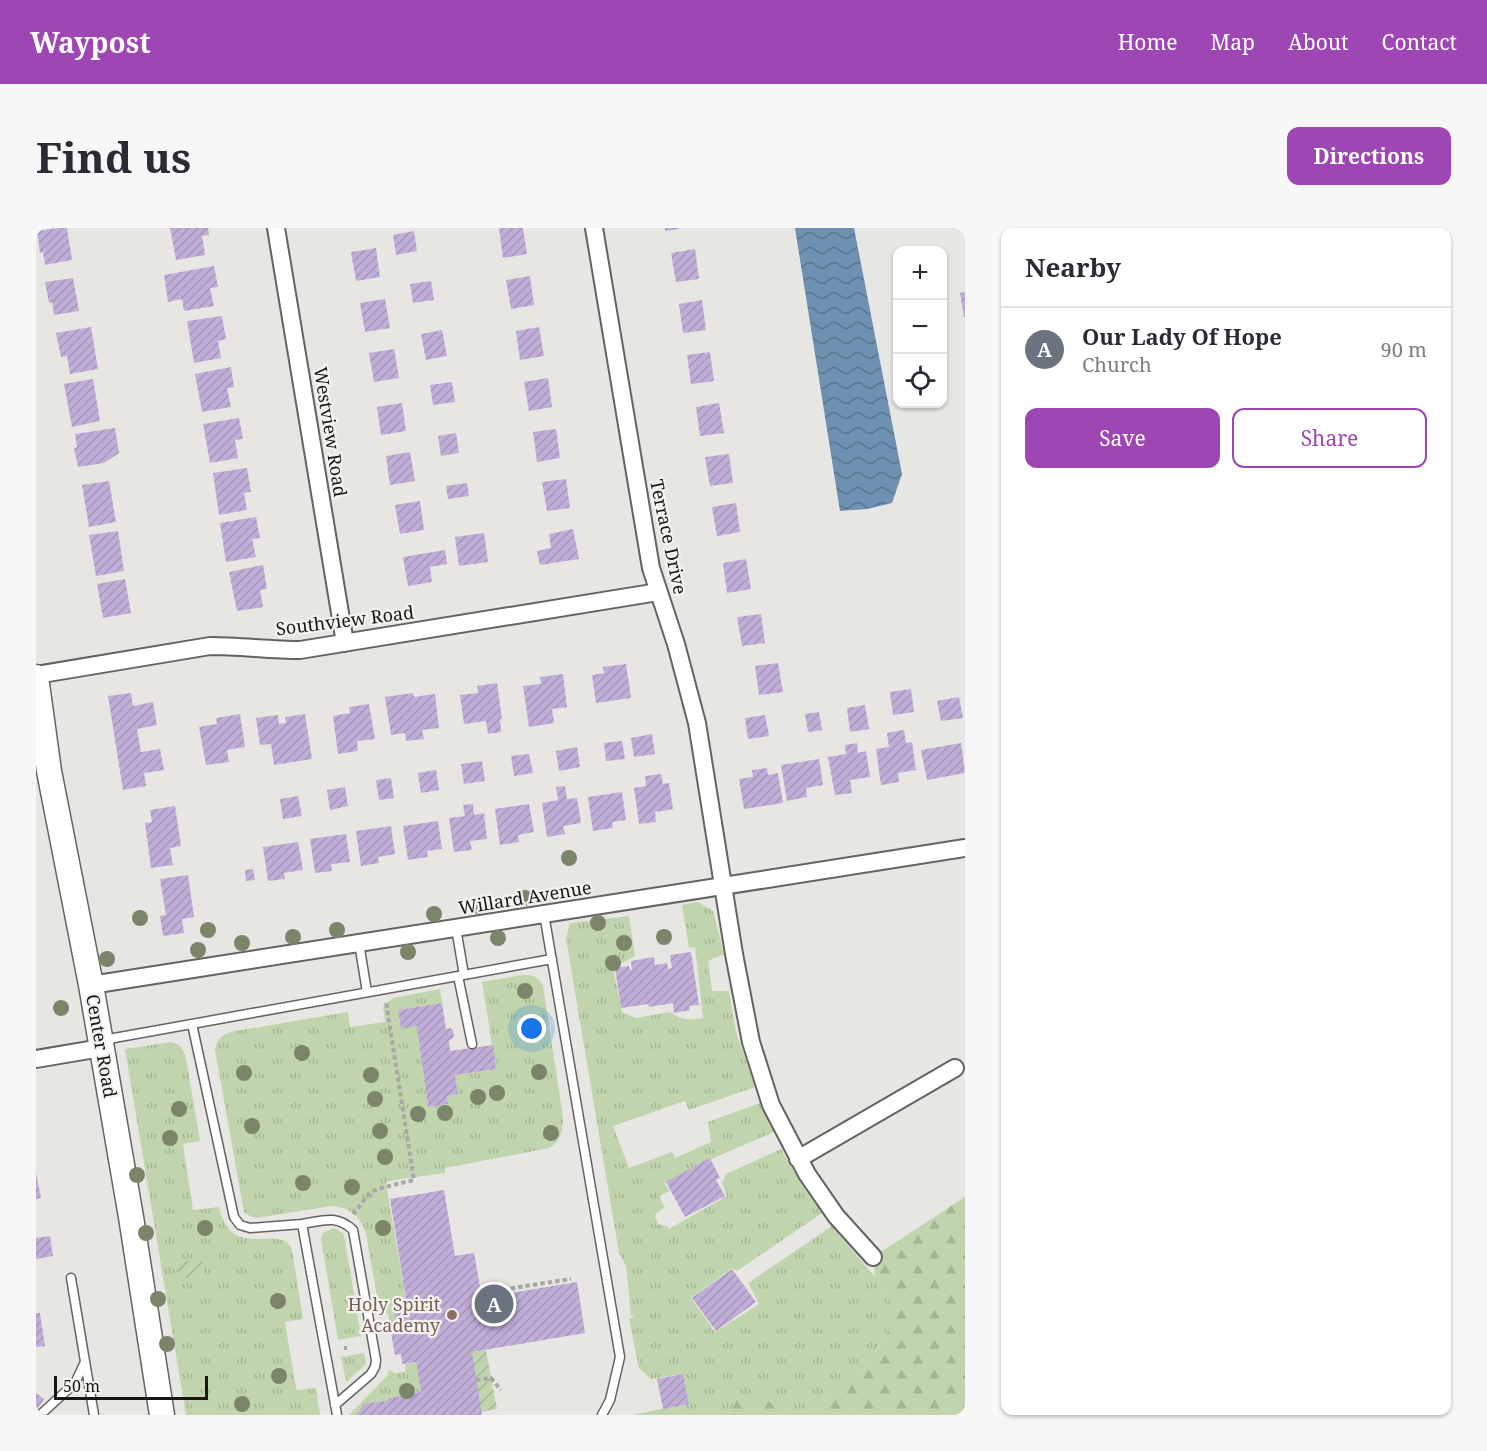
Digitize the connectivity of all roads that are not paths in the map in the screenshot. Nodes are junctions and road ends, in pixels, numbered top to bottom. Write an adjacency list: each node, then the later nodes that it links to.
1 (276, 228): 4 (street, Westview Road)
2 (594, 228): 3 (street, Terrace Drive)
3 (658, 592): 4 (street, Southview Road); 8 (street, Terrace Drive)
4 (345, 643): 5 (street, Southview Road)
5 (36, 676): 6 (main road, Center Road)
6 (43, 772): 14 (main road, Center Road)
7 (965, 848): 8 (street, Willard Avenue)
8 (723, 887): 9 (street, Willard Avenue); 21 (street, Terrace Drive)
9 (544, 914): 10 (street, Willard Avenue); 12 (lane)
10 (456, 928): 11 (street, Willard Avenue); 13 (lane)
11 (360, 943): 14 (street, Willard Avenue); 15 (lane)
12 (552, 959): 13 (lane); 31 (lane)
13 (461, 975): 15 (lane); 18 (lane)
14 (91, 985): 17 (main road, Center Road)
15 (367, 992): 16 (lane)
16 (192, 1023): 17 (lane); 22 (lane)
17 (101, 1044): 19 (street); 29 (main road, Center Road)
18 (472, 1044)
19 (36, 1059)
20 (955, 1068): 21 (street)
21 (798, 1159): 23 (street, Terrace Drive)
22 (302, 1224): 26 (lane); 26 (lane)
23 (873, 1257)
24 (71, 1278): 25 (lane)
25 (85, 1361): 27 (lane); 28 (lane)
26 (335, 1405): 30 (lane)
27 (40, 1415)
28 (94, 1415)
29 (162, 1415)
30 (337, 1415)
31 (602, 1415)

